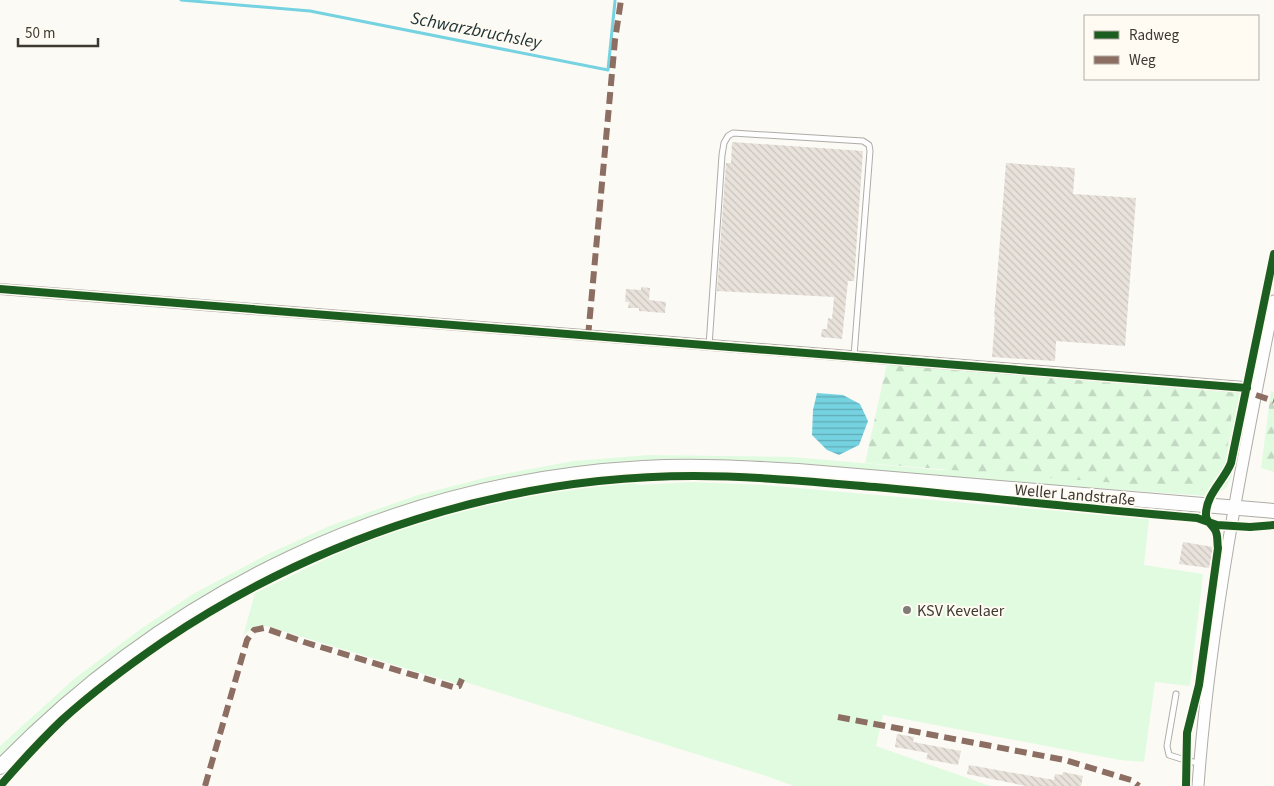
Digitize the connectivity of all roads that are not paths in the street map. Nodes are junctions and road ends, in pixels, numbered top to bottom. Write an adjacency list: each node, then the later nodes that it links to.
1 (0, 289): 3 (street)
2 (1274, 301): 5 (street)
3 (709, 346): 4 (street); 4 (lane)
4 (854, 357): 5 (street)
5 (1257, 388): 6 (street)
6 (1234, 508): 7 (main road, Weller Landstraße); 9 (street); 10 (main road, Weller Landstraße)
7 (1274, 511)
8 (1176, 694): 9 (lane)
9 (1200, 763): 11 (street)
10 (0, 767)
11 (1198, 786)

